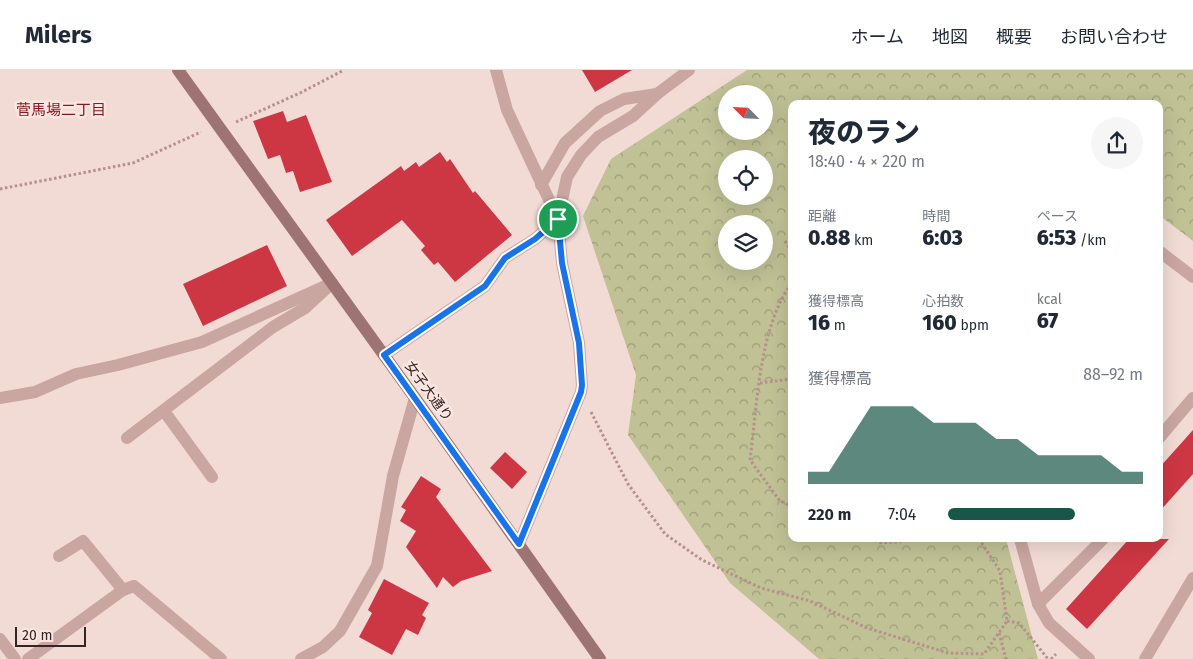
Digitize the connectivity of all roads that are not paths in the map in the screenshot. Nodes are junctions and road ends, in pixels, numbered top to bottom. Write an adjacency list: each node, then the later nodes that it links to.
1 (178, 70): 9 (street, 女子大通り)
2 (496, 70): 5 (street)
3 (689, 70): 4 (street)
4 (657, 94): 5 (street); 6 (street)
5 (541, 185): 6 (street)
6 (558, 219): 10 (street); 20 (street)
7 (1163, 254): 8 (street)
8 (1193, 277)
9 (332, 283): 10 (street, 女子大通り); 11 (street); 14 (street)
10 (384, 355): 12 (street, 女子大通り)
11 (0, 398)
12 (416, 398): 20 (street, 女子大通り); 29 (street)
13 (1193, 398): 15 (street)
14 (164, 411): 16 (street); 17 (street)
15 (1163, 433)
16 (127, 438)
17 (212, 477)
18 (1021, 542): 24 (street)
19 (1100, 542): 24 (street)
20 (519, 544): 30 (street, 女子大通り)
21 (59, 556): 23 (street)
22 (1193, 578): 32 (street)
23 (123, 590): 27 (street); 28 (street)
24 (1038, 604): 31 (street)
25 (0, 639): 26 (street)
26 (15, 659)
27 (28, 659)
28 (221, 659)
29 (301, 659)
30 (600, 659)
31 (1089, 659)
32 (1145, 659)

